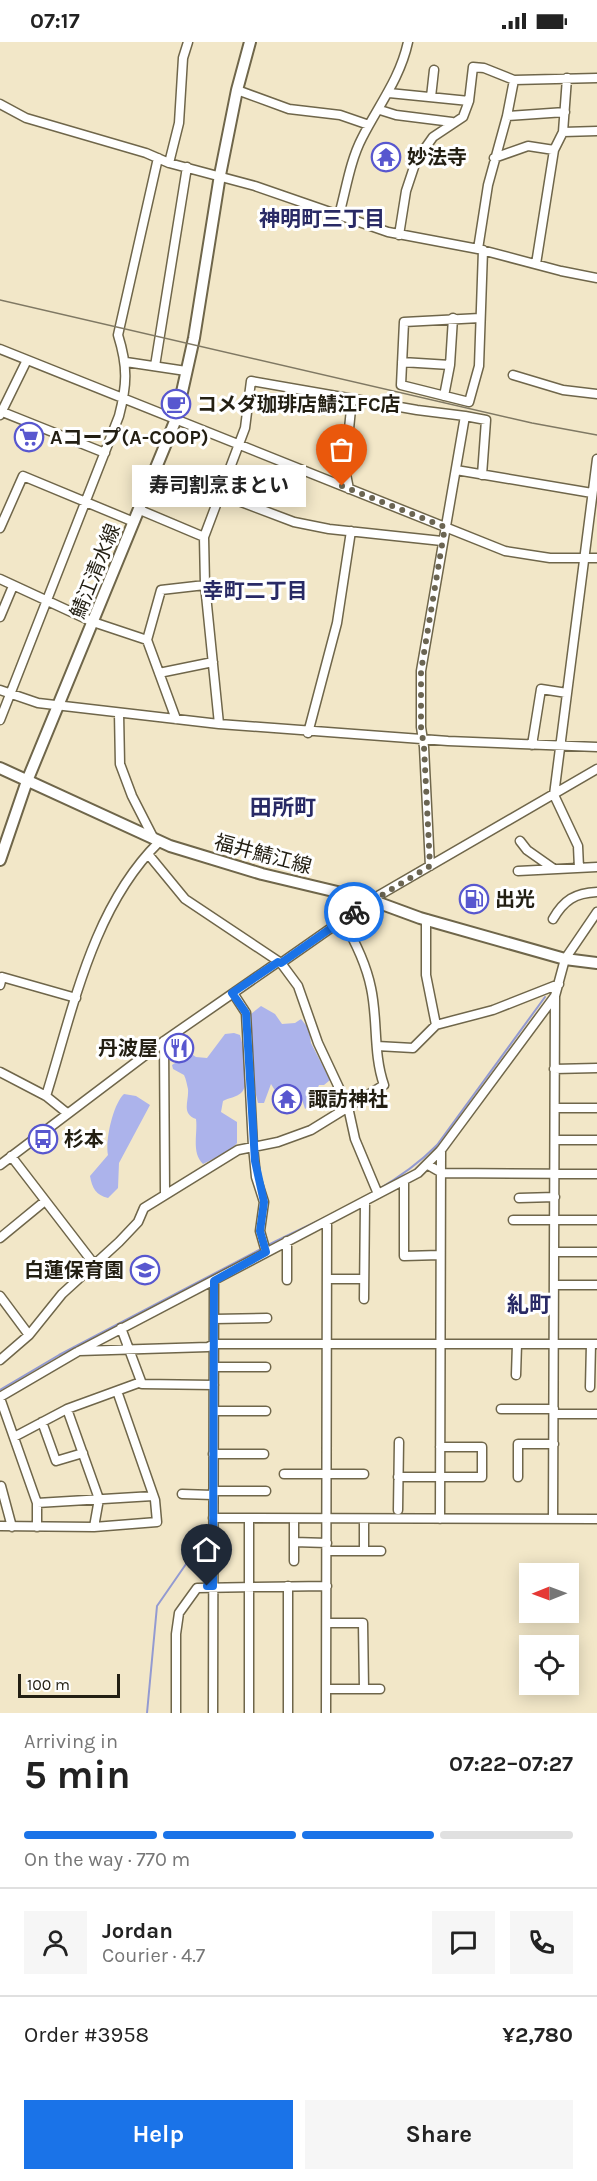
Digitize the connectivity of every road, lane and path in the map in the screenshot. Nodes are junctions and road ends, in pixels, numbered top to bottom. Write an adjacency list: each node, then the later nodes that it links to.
1 (188, 42): 23 (street)
2 (250, 42): 8 (main road, 鯖江清水線)
3 (408, 42): 9 (street)
4 (434, 70): 10 (street)
5 (567, 78): 6 (street); 7 (street); 14 (street)
6 (597, 78)
7 (514, 80): 11 (street); 15 (street)
8 (237, 90): 17 (street); 25 (main road, 鯖江清水線)
9 (389, 93): 10 (street); 13 (street)
10 (431, 97): 11 (street)
11 (469, 101): 16 (street)
12 (0, 104): 21 (street)
13 (380, 110): 16 (street); 17 (street)
14 (565, 112): 15 (street); 19 (street)
15 (507, 116): 22 (street)
16 (452, 122): 27 (street)
17 (369, 125): 26 (street)
18 (597, 131): 19 (street)
19 (563, 132): 20 (street)
20 (554, 150): 22 (street); 29 (street)
21 (158, 158): 23 (street); 35 (street)
22 (494, 158): 28 (street)
23 (169, 163): 24 (street)
24 (187, 167): 25 (street); 38 (street)
25 (219, 175): 26 (street); 39 (main road, 鯖江清水線)
26 (339, 214): 27 (street)
27 (399, 235): 28 (street)
28 (481, 250): 29 (street); 32 (street)
29 (536, 264): 30 (street)
30 (597, 278)
31 (453, 318): 32 (street); 36 (street); 37 (street)
32 (480, 318): 42 (street)
33 (0, 349): 34 (street)
34 (27, 360): 44 (street); 45 (street)
35 (126, 362): 38 (street); 44 (street)
36 (402, 362): 37 (street); 42 (street)
37 (450, 364): 42 (street)
38 (155, 366): 39 (street)
39 (186, 370): 47 (main road, 鯖江清水線)
40 (513, 375): 41 (street)
41 (597, 394)
42 (444, 396)
43 (352, 399): 46 (street); 48 (street); 54 (street)
44 (123, 400): 47 (street); 49 (street)
45 (1, 413): 49 (street)
46 (465, 416): 51 (street); 52 (street)
47 (176, 419): 48 (street); 58 (main road, 鯖江清水線)
48 (238, 446): 54 (street); 56 (street)
49 (105, 453): 57 (street)
50 (597, 459): 53 (street)
51 (456, 470): 52 (street); 60 (street)
52 (482, 475): 55 (street)
53 (595, 482): 55 (street)
54 (349, 489): 60 (street)
55 (592, 493): 65 (street)
56 (220, 494): 62 (street); 63 (street)
57 (86, 503): 59 (street); 61 (street); 70 (street)
58 (140, 510): 59 (main road, 鯖江清水線); 63 (street)
59 (134, 522): 72 (main road, 鯖江清水線)
60 (445, 527): 64 (street); 65 (street)
61 (0, 528)
62 (351, 531): 64 (street); 83 (street)
63 (204, 537): 68 (street)
64 (442, 541): 84 (street)
65 (583, 558): 66 (street); 77 (street)
66 (597, 558)
67 (0, 579): 69 (street)
68 (205, 585): 73 (street); 74 (street)
69 (13, 586): 70 (street); 71 (street)
70 (47, 602): 72 (street); 76 (street)
71 (0, 617)
72 (93, 622): 73 (street); 78 (main road, 鯖江清水線)
73 (147, 640): 75 (street)
74 (213, 662): 75 (street); 82 (street)
75 (159, 673): 80 (street)
76 (4, 692): 78 (street); 81 (street)
77 (567, 693): 85 (street); 86 (street)
78 (60, 704): 79 (street); 90 (main road, 鯖江清水線)
79 (119, 712): 80 (street); 92 (street)
80 (176, 719): 82 (street)
81 (0, 720)
82 (219, 724): 83 (street)
83 (308, 733): 84 (street)
84 (423, 738): 85 (street); 96 (street)
85 (532, 745): 86 (street)
86 (561, 747): 87 (street); 91 (street)
87 (597, 747)
88 (0, 768): 90 (main road, 福井鯖江線)
89 (597, 769): 91 (street)
90 (27, 781): 92 (main road, 福井鯖江線); 95 (main road, 鯖江清水線)
91 (554, 795): 96 (street); 98 (street)
92 (157, 841): 94 (street); 102 (main road, 福井鯖江線)
93 (520, 841): 99 (street)
94 (148, 854): 108 (street); 114 (street)
95 (0, 860)
96 (430, 866): 102 (street)
97 (597, 867): 98 (street)
98 (579, 868): 99 (street)
99 (554, 870): 100 (street)
100 (518, 871)
101 (597, 892): 106 (street)
102 (371, 900): 104 (street); 105 (main road, 福井鯖江線)
103 (597, 912): 107 (street)
104 (342, 918): 108 (street); 117 (street)
105 (426, 919): 107 (main road, 福井鯖江線); 115 (street)
106 (553, 919)
107 (565, 959): 109 (main road, 福井鯖江線); 110 (street)
108 (280, 962): 112 (street); 122 (street)
109 (597, 963)
110 (559, 984): 113 (street); 115 (street)
111 (0, 986): 114 (street)
112 (232, 993): 116 (street); 128 (street)
113 (555, 996): 119 (street); 129 (street)
114 (76, 998): 121 (street)
115 (436, 1025): 117 (street)
116 (164, 1041): 125 (street); 138 (street)
117 (377, 1046): 122 (street)
118 (597, 1068): 119 (street)
119 (554, 1069): 124 (street)
120 (0, 1072): 121 (street)
121 (46, 1096): 125 (street)
122 (348, 1107): 128 (street); 137 (street)
123 (597, 1107): 124 (street)
124 (555, 1108): 126 (street)
125 (67, 1113): 130 (street)
126 (555, 1140): 127 (street); 134 (street)
127 (597, 1140)
128 (253, 1146): 138 (street); 149 (street)
129 (441, 1150): 132 (street); 133 (street)
130 (11, 1156): 131 (street); 141 (street)
131 (0, 1165)
132 (428, 1165): 133 (street); 136 (street)
133 (442, 1173): 134 (street); 152 (street)
134 (555, 1174): 135 (street); 139 (street)
135 (597, 1174)
136 (404, 1181): 137 (street); 152 (street)
137 (377, 1190): 142 (street)
138 (165, 1193): 153 (street)
139 (555, 1197): 140 (street); 144 (street)
140 (519, 1198)
141 (45, 1201): 147 (street); 153 (street)
142 (364, 1202): 146 (street); 155 (street)
143 (513, 1220): 144 (street)
144 (555, 1220): 145 (street); 150 (street)
145 (597, 1220)
146 (327, 1221): 148 (street); 154 (street)
147 (0, 1238)
148 (287, 1241): 149 (street); 156 (street)
149 (265, 1248): 157 (street)
150 (554, 1252): 151 (street); 158 (street)
151 (597, 1252)
152 (440, 1255): 168 (street)
153 (94, 1264): 165 (street)
154 (327, 1279): 155 (street); 167 (street)
155 (364, 1279): 161 (street)
156 (287, 1280)
157 (214, 1281): 162 (street); 164 (street)
158 (554, 1285): 159 (street); 171 (street)
159 (597, 1285)
160 (1, 1298): 165 (street)
161 (364, 1299)
162 (214, 1318): 163 (street); 166 (street)
163 (267, 1318)
164 (121, 1328): 172 (street); 173 (street)
165 (29, 1335): 174 (street)
166 (214, 1344): 167 (street); 172 (street); 175 (street)
167 (327, 1344): 168 (street); 198 (street)
168 (441, 1344): 169 (street); 193 (street)
169 (517, 1344): 171 (street); 177 (street)
170 (594, 1344): 171 (street); 180 (street)
171 (554, 1345): 187 (street)
172 (128, 1349): 173 (street); 178 (street)
173 (77, 1352): 182 (street)
174 (0, 1359)
175 (214, 1367): 176 (street); 179 (street)
176 (266, 1367)
177 (516, 1376)
178 (141, 1382): 179 (street); 181 (street)
179 (214, 1385): 185 (street)
180 (590, 1387)
181 (117, 1391): 183 (street); 207 (street)
182 (0, 1397): 190 (street)
183 (67, 1409): 189 (street); 194 (street)
184 (501, 1409): 187 (street)
185 (214, 1411): 186 (street); 195 (street)
186 (266, 1411)
187 (554, 1411): 188 (street); 192 (street)
188 (597, 1414)
189 (42, 1422): 190 (street); 194 (street)
190 (14, 1437): 209 (street)
191 (399, 1442): 200 (street)
192 (554, 1444): 202 (street); 217 (street)
193 (440, 1447): 201 (street); 201 (street)
194 (83, 1453): 208 (street)
195 (213, 1454): 196 (street); 205 (street)
196 (264, 1454)
197 (284, 1474): 198 (street)
198 (327, 1474): 199 (street); 214 (street)
199 (364, 1474)
200 (399, 1477): 201 (street); 210 (street)
201 (440, 1477): 216 (street)
202 (519, 1477)
203 (1, 1486): 220 (street)
204 (266, 1491): 205 (street)
205 (213, 1493): 206 (street); 211 (street)
206 (182, 1494)
207 (153, 1496): 208 (street); 222 (street)
208 (99, 1499): 209 (street); 222 (street)
209 (37, 1503): 221 (street)
210 (398, 1510)
211 (213, 1518): 212 (street); 228 (street)
212 (249, 1519): 213 (street); 229 (street)
213 (294, 1519): 214 (street); 223 (street)
214 (327, 1519): 215 (street); 224 (street)
215 (364, 1519): 216 (street); 225 (street)
216 (440, 1519): 217 (street)
217 (553, 1519): 218 (street)
218 (597, 1519)
219 (0, 1526): 220 (street)
220 (12, 1527): 221 (street)
221 (37, 1527): 222 (street)
222 (94, 1527)
223 (294, 1542): 224 (street); 227 (street)
224 (327, 1547): 225 (street); 231 (street)
225 (364, 1551): 226 (street)
226 (381, 1551)
227 (294, 1562)
228 (213, 1586): 229 (street); 236 (street); 237 (street)
229 (250, 1586): 230 (street); 238 (street)
230 (288, 1586): 231 (street); 239 (street)
231 (327, 1586): 232 (street)
232 (327, 1623): 233 (street); 234 (street)
233 (326, 1689): 234 (street); 240 (street)
234 (364, 1689): 235 (street)
235 (380, 1689)
236 (176, 1713)
237 (213, 1713)
238 (249, 1713)
239 (288, 1713)
240 (326, 1713)

